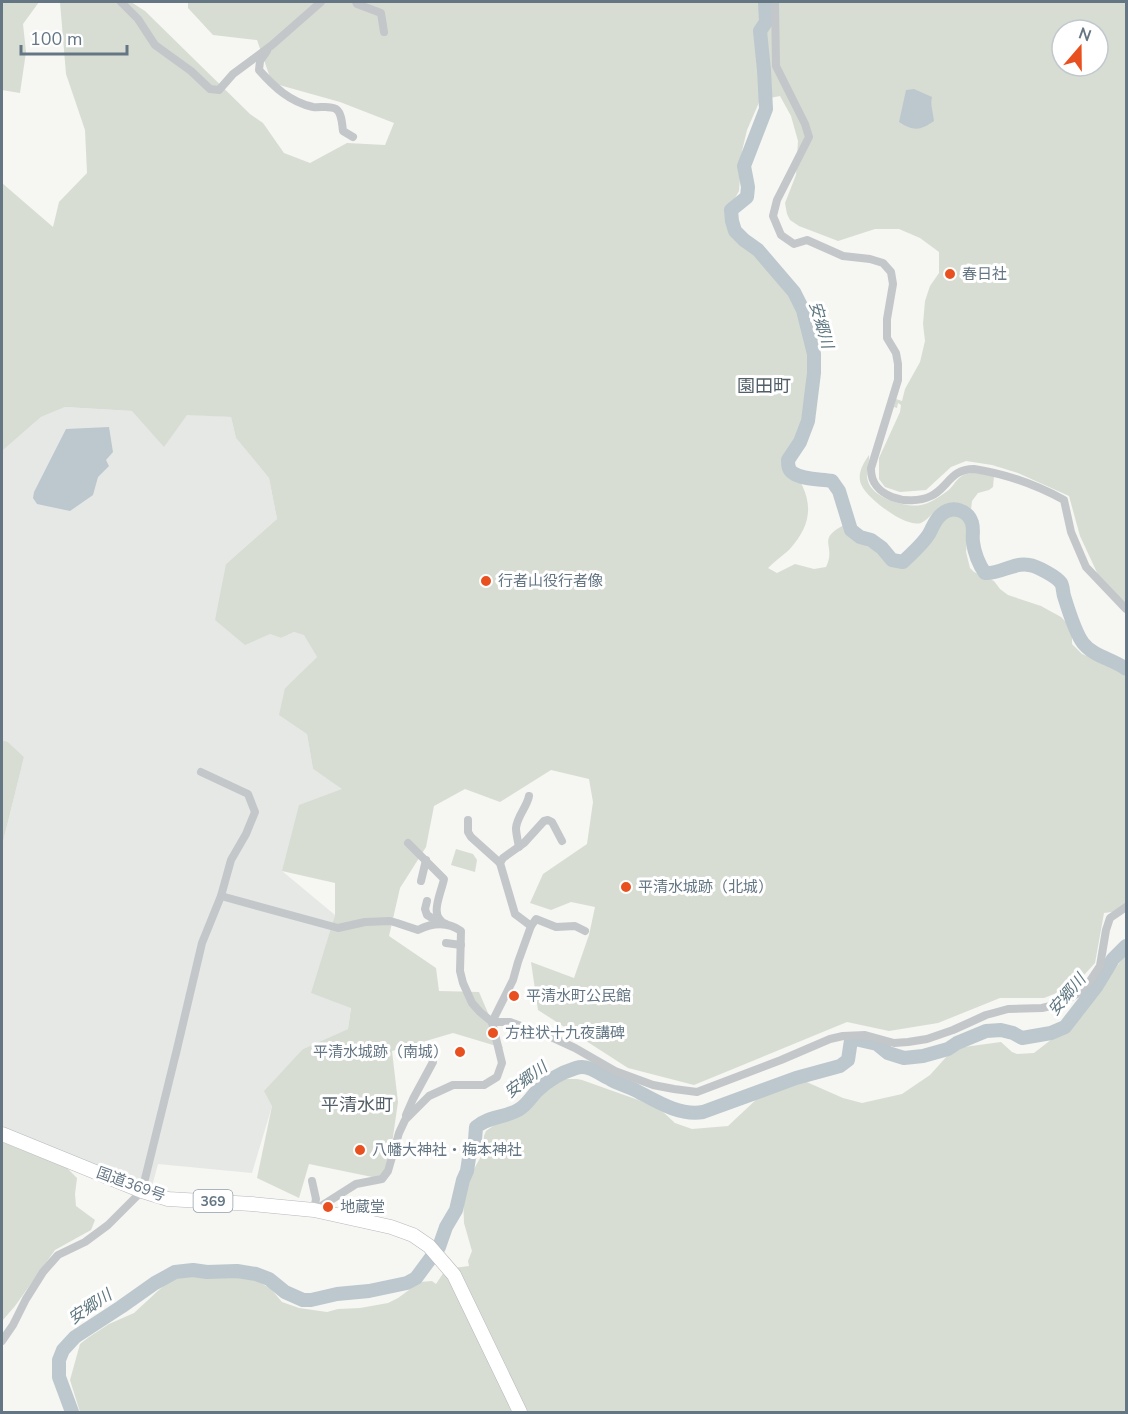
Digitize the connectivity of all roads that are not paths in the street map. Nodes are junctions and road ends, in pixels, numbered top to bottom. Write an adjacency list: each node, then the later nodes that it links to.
1 (121, 2): 8 (street)
2 (312, 2): 6 (street)
3 (321, 2): 6 (street)
4 (356, 2): 7 (street)
5 (776, 2): 10 (street)
6 (310, 12): 8 (street)
7 (384, 32)
8 (272, 45): 9 (street)
9 (353, 137)
10 (1126, 609)
11 (201, 771): 20 (street)
12 (529, 796): 16 (street)
13 (468, 820): 18 (street)
14 (562, 841): 16 (street)
15 (408, 843): 17 (street)
16 (519, 847): 18 (street)
17 (426, 860): 19 (street); 23 (street)
18 (500, 863): 25 (street)
19 (421, 881)
20 (221, 896): 24 (street); 34 (street)
21 (427, 901): 23 (street)
22 (1126, 907): 29 (street)
23 (438, 919): 24 (street)
24 (446, 924): 28 (street)
25 (531, 926): 26 (street); 29 (street)
26 (585, 930)
27 (446, 943): 28 (street)
28 (461, 945): 29 (street)
29 (492, 1022): 31 (street)
30 (432, 1055): 31 (street)
31 (405, 1120): 35 (street)
32 (2, 1134): 34 (highway, 国道369号 / 369)
33 (312, 1181): 35 (street)
34 (142, 1191): 35 (highway, 国道369号 / 369); 36 (street)
35 (314, 1210): 37 (highway, 国道369号 / 369)
36 (2, 1341)
37 (520, 1413)

